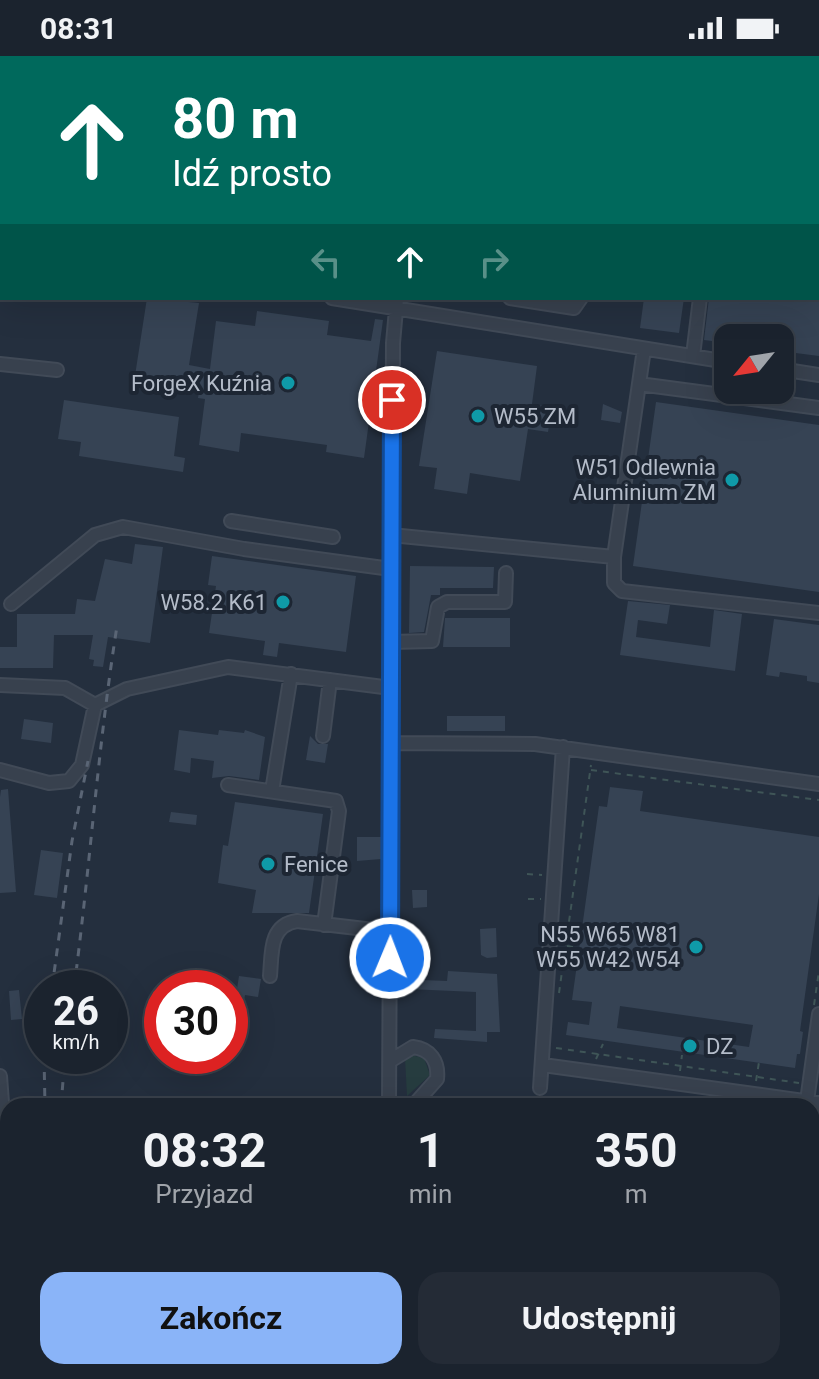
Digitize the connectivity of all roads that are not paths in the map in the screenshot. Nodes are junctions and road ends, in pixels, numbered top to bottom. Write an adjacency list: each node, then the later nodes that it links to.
1 (364, 300): 5 (street)
2 (523, 300): 3 (street)
3 (581, 300)
4 (700, 300): 7 (street)
5 (396, 302): 6 (street); 18 (street)
6 (644, 349): 7 (street); 13 (street)
7 (693, 356): 8 (street)
8 (714, 360)
9 (0, 364): 10 (street)
10 (57, 370)
11 (794, 371): 12 (street)
12 (819, 375)
13 (639, 384): 14 (street); 22 (street)
14 (819, 408)
15 (231, 521): 16 (street)
16 (247, 523): 17 (street); 20 (street)
17 (299, 532): 19 (street); 21 (street)
18 (391, 535): 22 (street); 23 (street)
19 (333, 537)
20 (244, 549): 21 (street); 25 (street)
21 (296, 556): 23 (street)
22 (614, 557): 26 (street)
23 (391, 569): 27 (street)
24 (506, 573): 27 (street)
25 (11, 604)
26 (819, 613)
27 (391, 642): 31 (street)
28 (291, 674): 29 (street); 32 (street); 39 (street)
29 (330, 680): 31 (street); 33 (street)
30 (0, 685): 32 (street)
31 (391, 688): 34 (street)
32 (95, 705): 36 (street)
33 (323, 736)
34 (392, 743): 35 (street); 41 (street)
35 (563, 747): 37 (street); 45 (street)
36 (0, 770)
37 (819, 784)
38 (228, 785): 39 (street)
39 (272, 791): 40 (street)
40 (324, 925): 41 (street); 42 (street)
41 (391, 932): 44 (street)
42 (270, 976)
43 (819, 1014): 52 (street)
44 (390, 1061): 49 (street); 50 (street)
45 (543, 1065): 47 (street); 51 (street)
46 (0, 1076): 48 (street)
47 (540, 1088)
48 (2, 1098)
49 (389, 1098)
50 (420, 1098)
51 (784, 1098)
52 (812, 1098)

